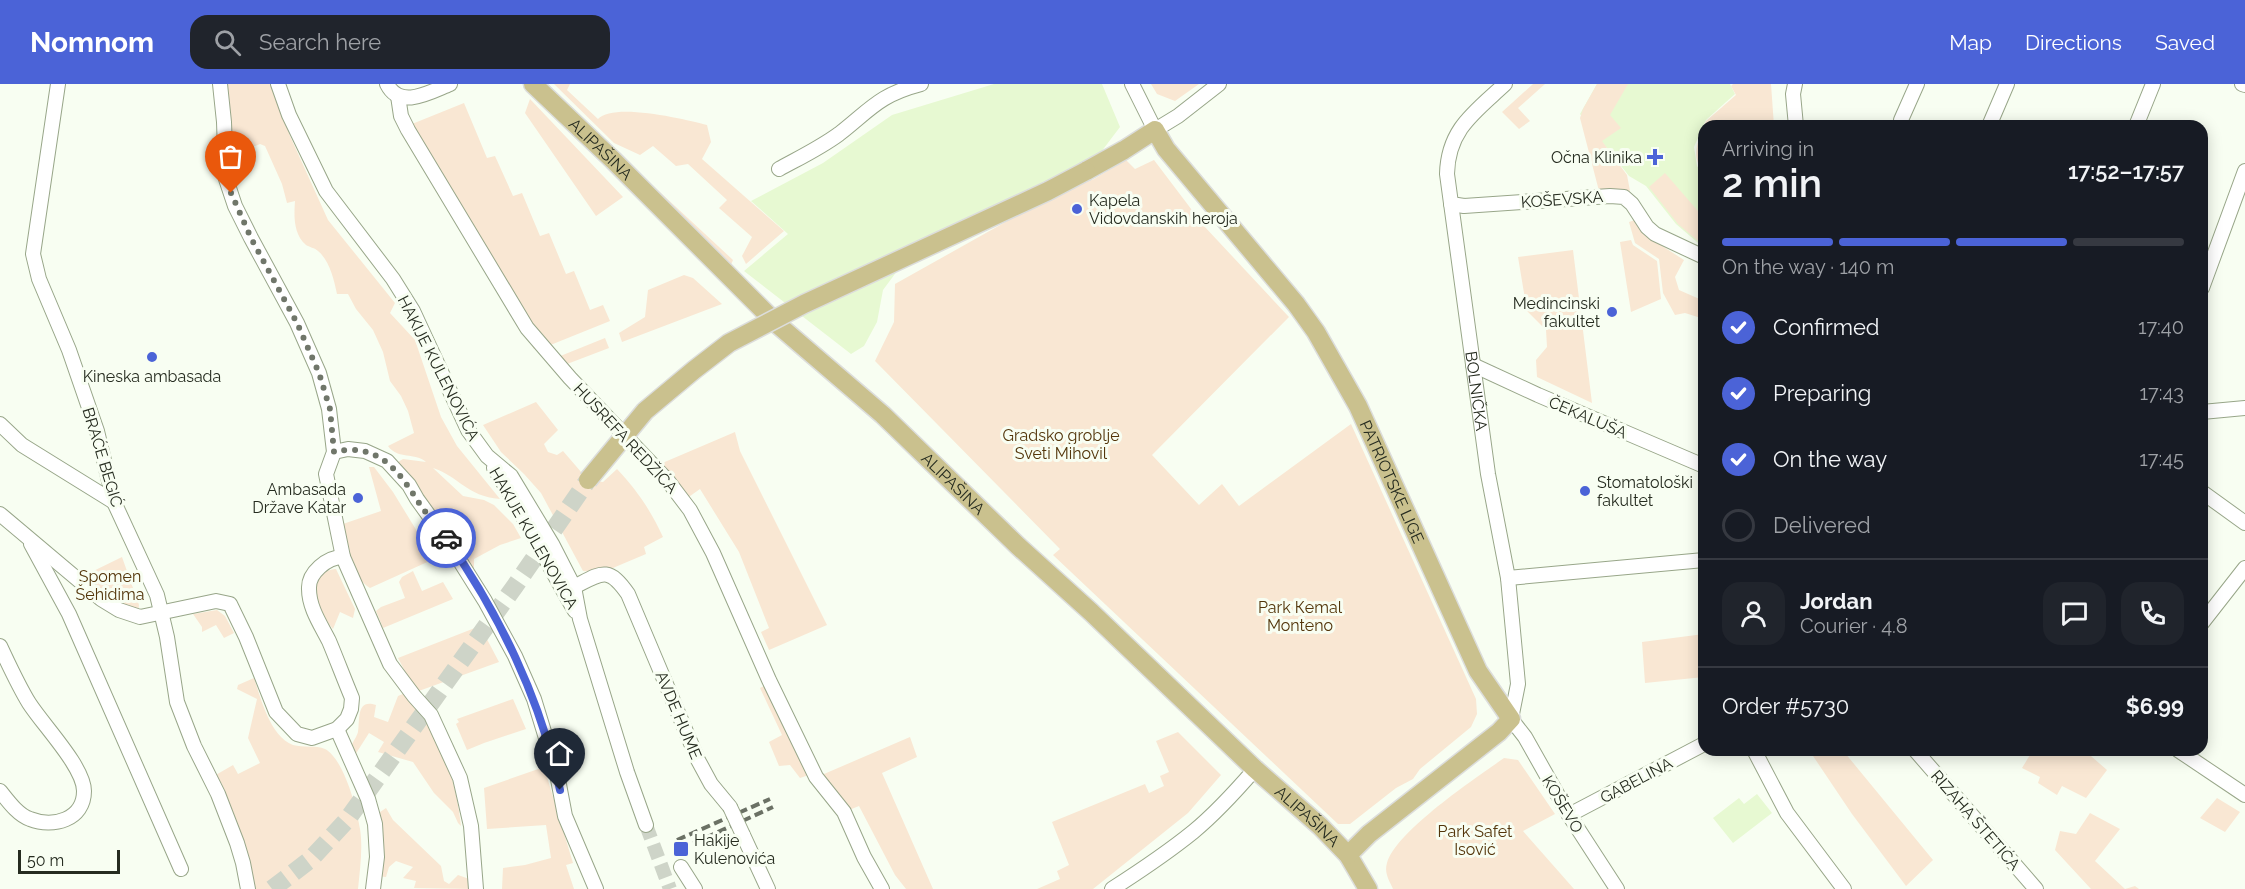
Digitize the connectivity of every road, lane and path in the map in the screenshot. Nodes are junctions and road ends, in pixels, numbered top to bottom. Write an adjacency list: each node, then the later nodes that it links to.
1 (58, 84): 35 (street, BRAĆE BEGIĆ)
2 (220, 84): 30 (street)
3 (278, 84): 31 (street, HAKIJE KULENOVIĆA)
4 (387, 84): 15 (street)
5 (450, 84): 15 (street)
6 (533, 84): 54 (main road, ALIPAŠINA)
7 (921, 84): 21 (street)
8 (1132, 84): 20 (street, PATRIOTSKE LIGE)
9 (1219, 84): 20 (street)
10 (1505, 84): 23 (street, BOLNIČKA)
11 (1795, 84): 16 (street)
12 (1917, 84): 17 (street)
13 (2007, 84): 18 (street)
14 (2152, 84): 19 (street)
15 (398, 96): 68 (street, HUSREFA REDŽIĆA)
16 (1795, 120)
17 (1901, 120)
18 (1992, 120)
19 (2138, 120)
20 (1155, 130): 33 (main road, bridge); 48 (main road, PATRIOTSKE LIGE)
21 (779, 169)
22 (2245, 171): 25 (street)
23 (1451, 204): 24 (street, KOŠEVSKA); 26 (street, BOLNIČKA)
24 (1698, 254)
25 (2208, 272)
26 (1473, 365): 32 (street, ČEKALUŠA); 42 (street, BOLNIČKA)
27 (2245, 408): 28 (street)
28 (2208, 411)
29 (0, 424): 35 (street)
30 (334, 452): 39 (street); 65 (street)
31 (487, 456): 43 (street, HAKIJE KULENOVIĆA); 46 (street, HAKIJE KULENOVICA)
32 (1698, 463)
33 (588, 480)
34 (2208, 496): 37 (street)
35 (114, 502): 44 (street, BRAĆE BEGIĆ)
36 (0, 514): 38 (street)
37 (2245, 523)
38 (27, 537): 44 (street); 61 (street)
39 (343, 557): 49 (street); 64 (street)
40 (1698, 561): 42 (street)
41 (2245, 568): 45 (street)
42 (1508, 578): 48 (street, BOLNIČKA)
43 (574, 587): 46 (street, HAKIJE KULENOVIĆA); 67 (street, AVDE HUME, bridge)
44 (162, 613): 49 (street); 62 (street, BRAĆE BEGIĆ)
45 (2208, 615)
46 (580, 619): 58 (street, HAKIJE KULENOVIĆA)
47 (0, 646): 55 (street)
48 (1510, 719): 57 (street, KOŠEVO); 59 (main road)
49 (337, 729): 63 (street)
50 (1698, 747): 57 (street, GABELINA)
51 (1757, 756): 72 (street)
52 (1920, 756): 73 (street, RIZAHA ŠTETIĆA)
53 (2187, 756): 56 (street)
54 (1256, 769): 59 (main road, ALIPAŠINA); 69 (street)
55 (0, 791)
56 (2245, 795)
57 (1569, 815): 71 (street, KOŠEVO)
58 (646, 825)
59 (1348, 855): 70 (main road, ALIPAŠINA)
60 (681, 867): 66 (street)
61 (181, 869)
62 (248, 889)
63 (373, 889)
64 (476, 889)
65 (596, 889)
66 (695, 889)
67 (768, 889)
68 (882, 889)
69 (1112, 889)
70 (1368, 889)
71 (1617, 889)
72 (1844, 889)
73 (2036, 889)

